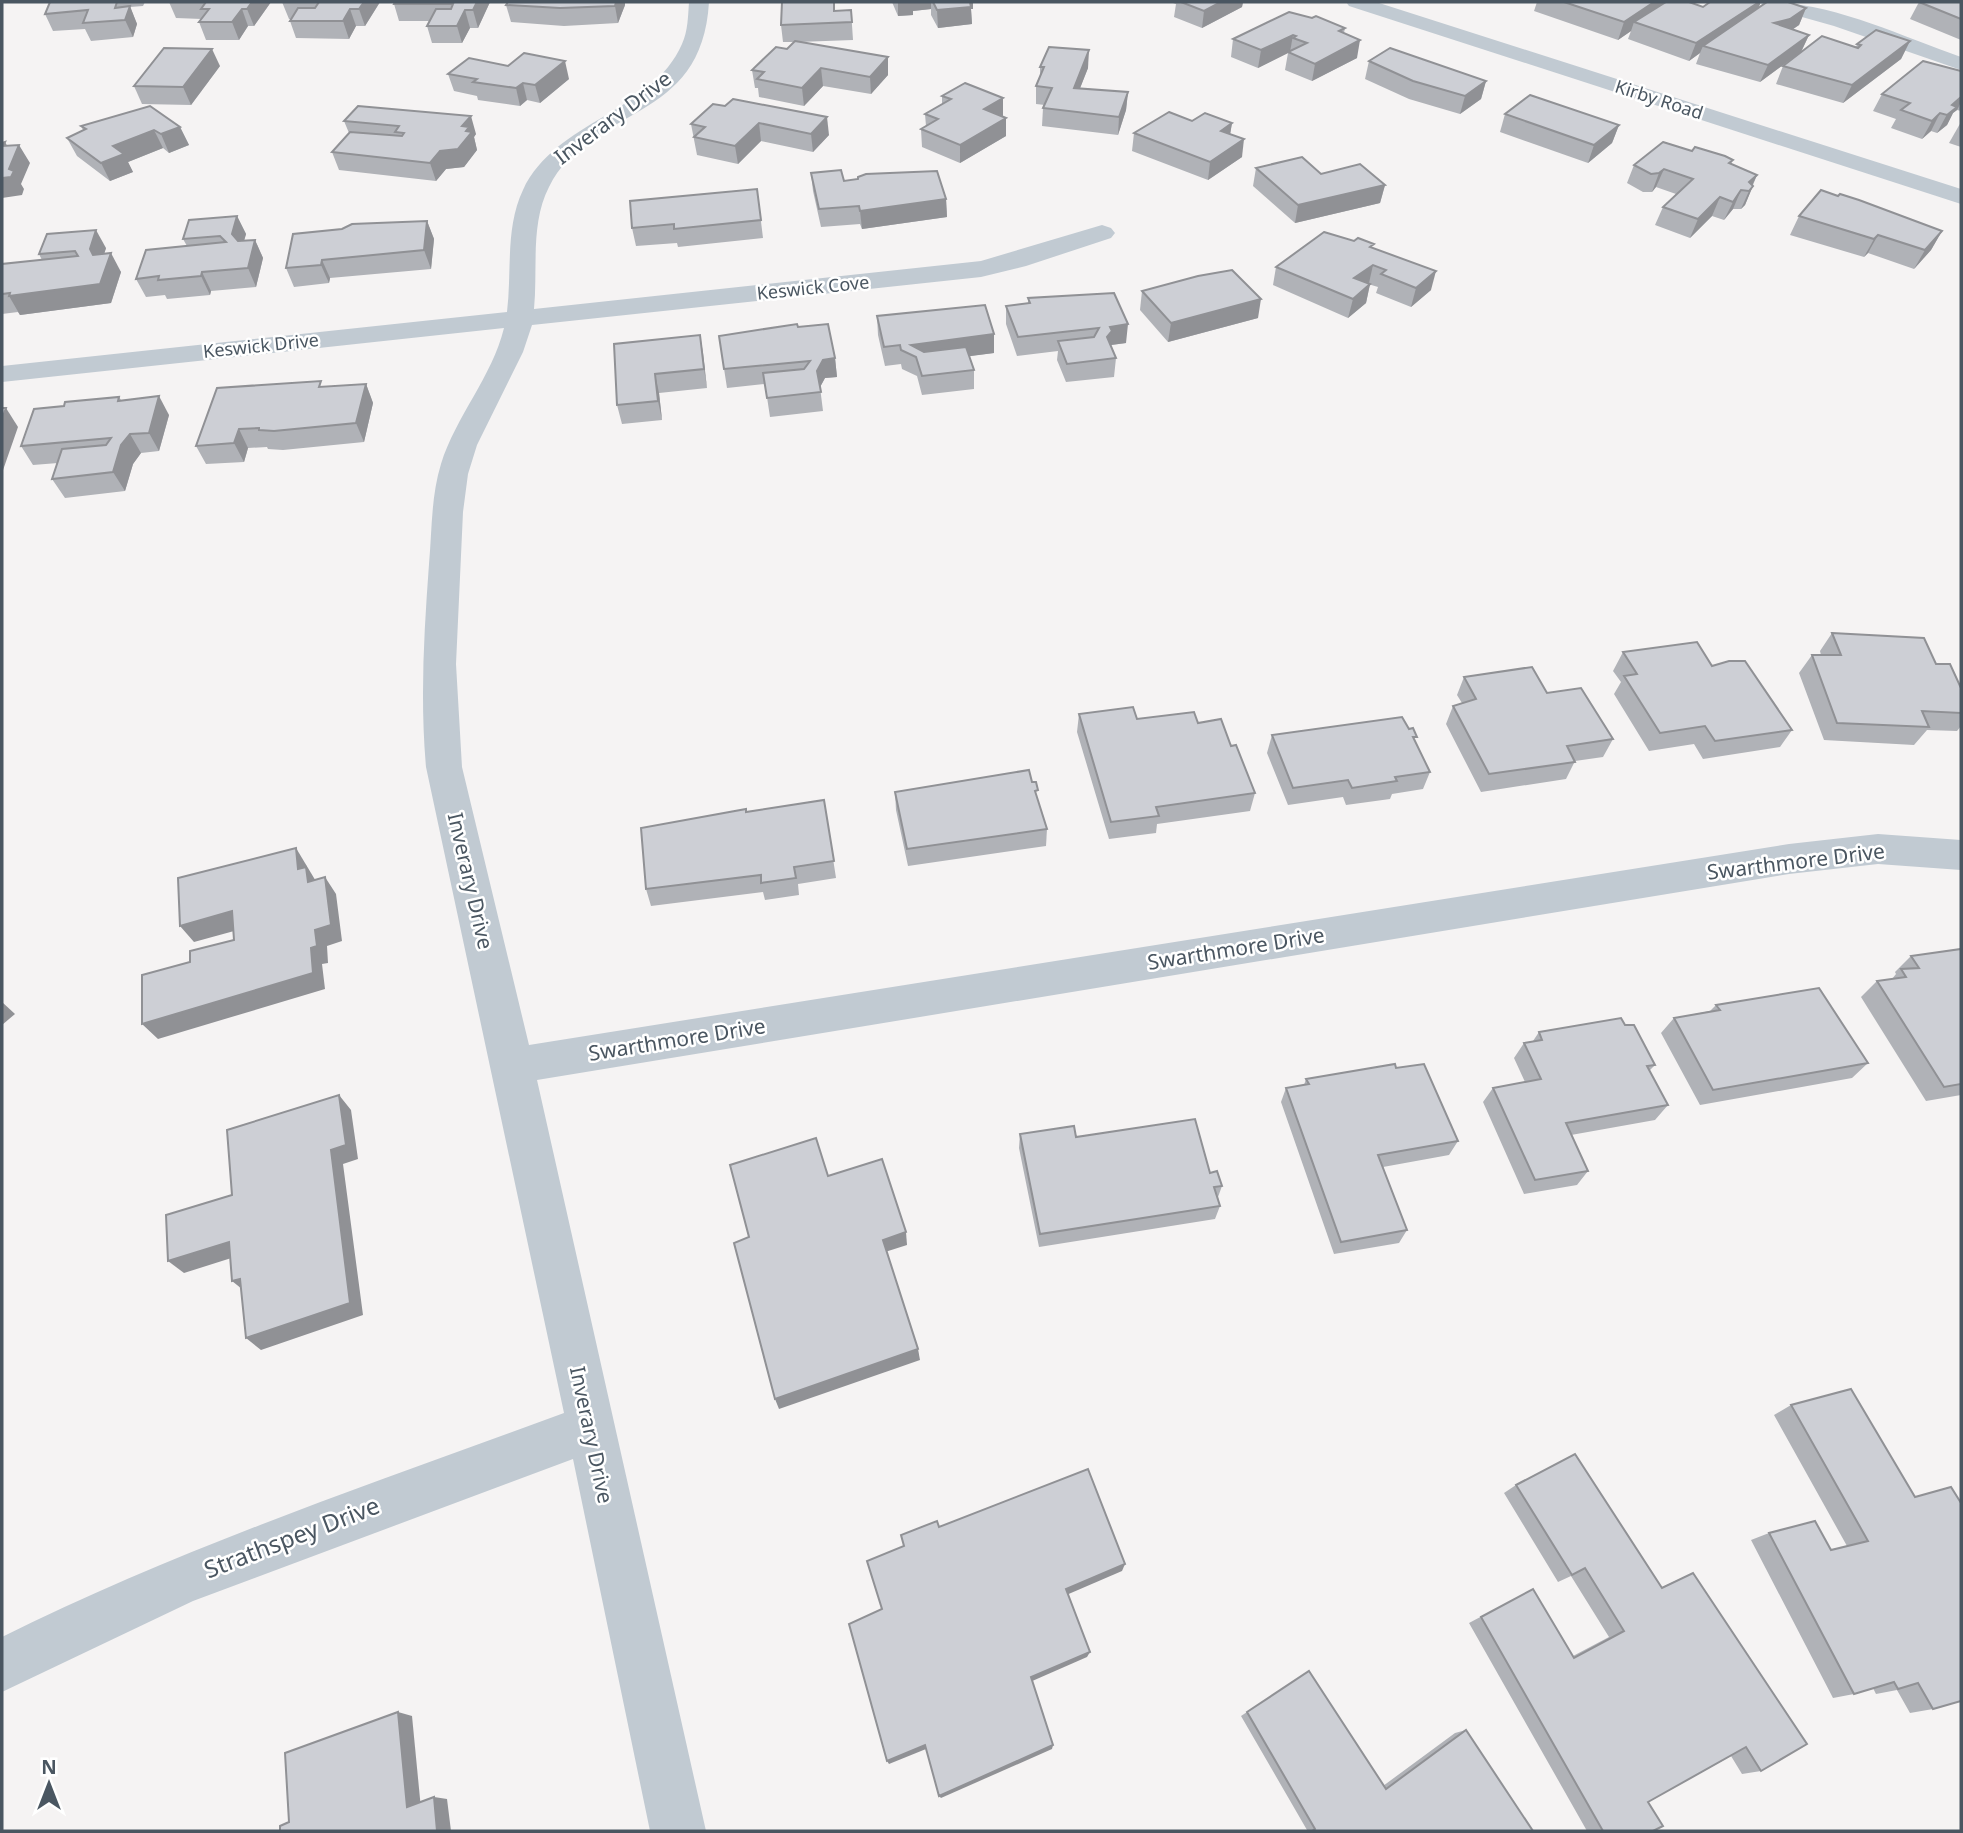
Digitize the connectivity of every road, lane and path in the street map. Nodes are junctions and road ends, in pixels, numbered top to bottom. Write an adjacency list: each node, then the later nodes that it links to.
1 (699, 2): 9 (street, Inverary Drive)
2 (1356, 2): 7 (street, Kirby Road)
3 (1770, 2): 5 (street)
4 (1865, 8): 5 (street)
5 (1841, 22): 6 (street)
6 (1961, 64)
7 (1961, 197)
8 (1102, 233): 9 (street, Keswick Cove)
9 (520, 319): 10 (street, Keswick Drive); 12 (street, Inverary Drive)
10 (2, 374)
11 (1961, 855): 12 (street, Swarthmore Drive)
12 (513, 1066): 13 (street, Inverary Drive)
13 (590, 1429): 14 (street, Strathspey Drive); 15 (street, Inverary Drive)
14 (2, 1665)
15 (678, 1831)

